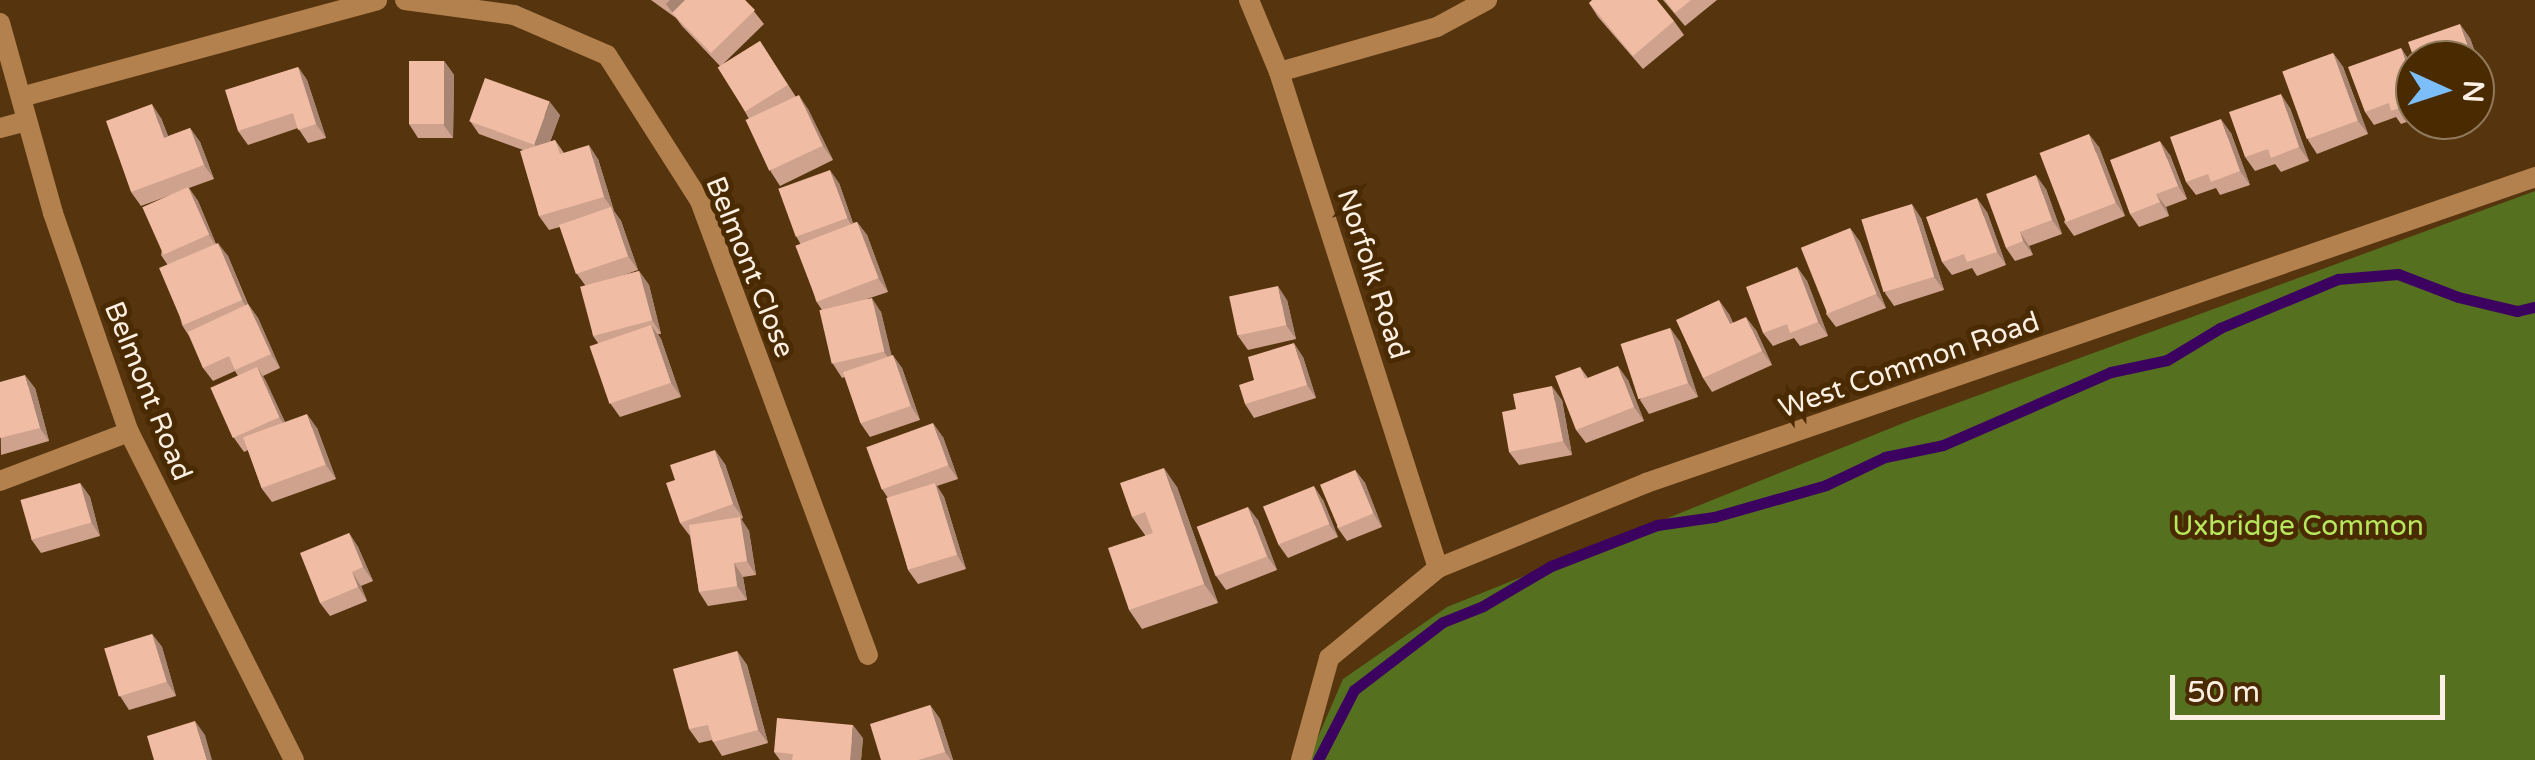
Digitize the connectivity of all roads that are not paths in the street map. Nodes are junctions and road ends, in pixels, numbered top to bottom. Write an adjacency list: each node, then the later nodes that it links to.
1 (378, 0): 7 (street)
2 (405, 0): 14 (street, Belmont Close)
3 (1249, 0): 6 (street, Norfolk Road)
4 (1487, 0): 6 (street)
5 (0, 23): 7 (street, Belmont Road)
6 (1279, 72): 13 (street, Norfolk Road)
7 (21, 97): 8 (street, Belmont Road)
8 (28, 121): 9 (street); 11 (street, Belmont Road)
9 (0, 128)
10 (2535, 177): 13 (street, West Common Road)
11 (129, 432): 12 (street); 15 (street, Belmont Road)
12 (0, 480)
13 (1438, 568): 16 (street, West Common Road)
14 (868, 656)
15 (294, 760)
16 (1300, 760)

